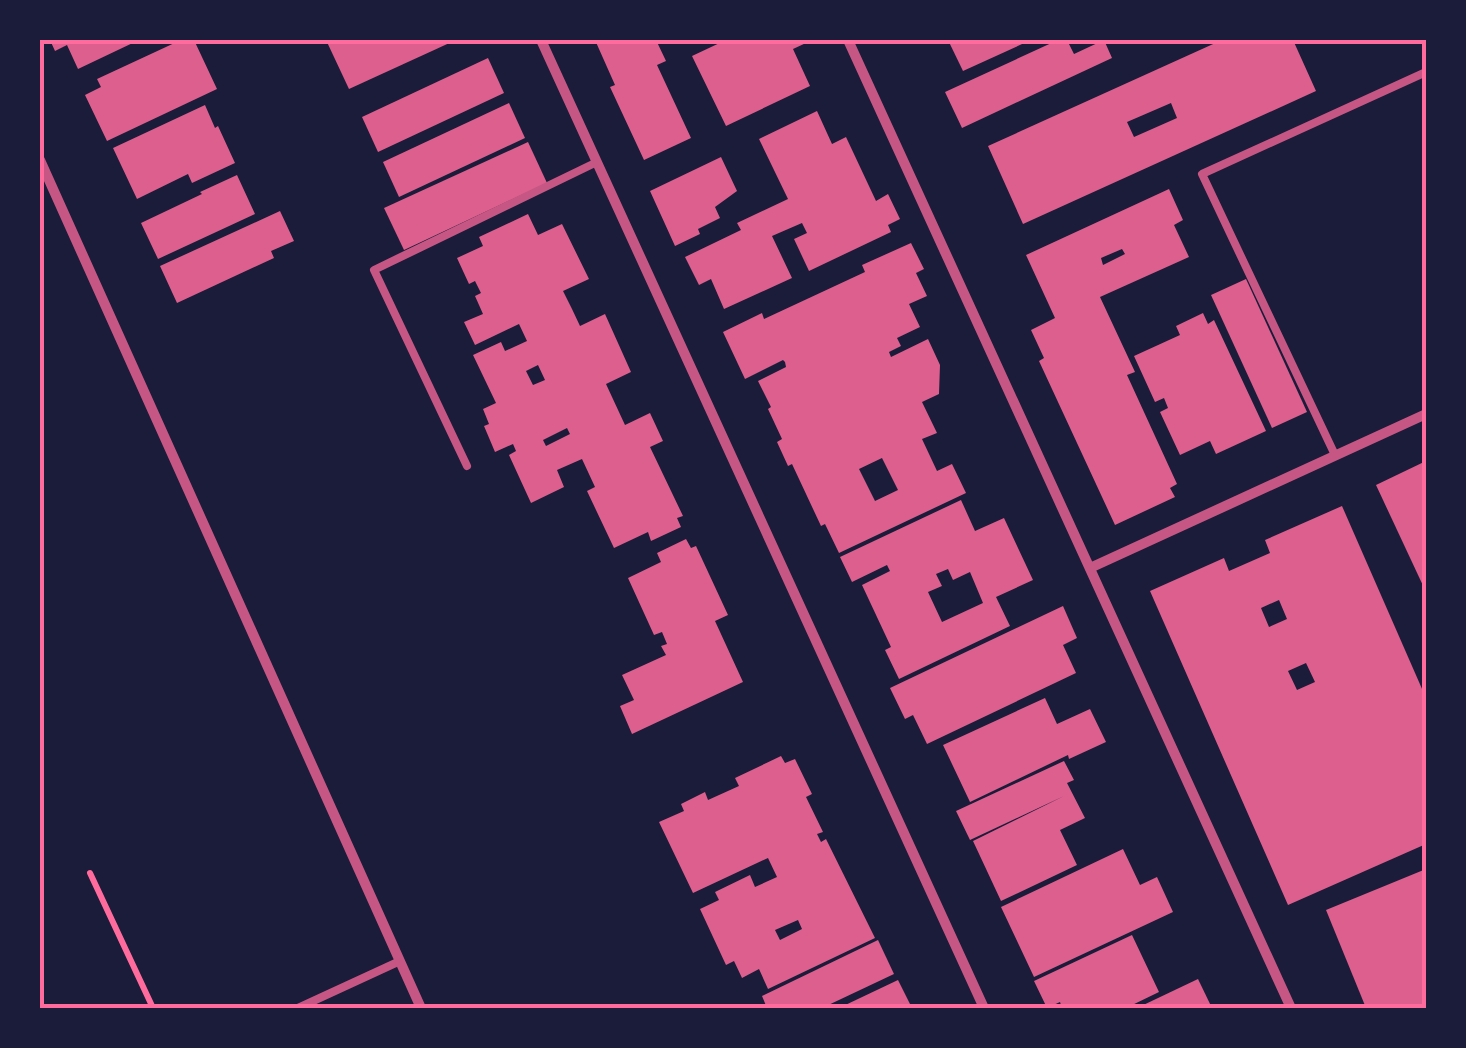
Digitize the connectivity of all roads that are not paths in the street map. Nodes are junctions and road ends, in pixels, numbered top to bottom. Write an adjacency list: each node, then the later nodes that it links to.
1 (541, 40): 5 (street)
2 (848, 40): 9 (street)
3 (1426, 72): 7 (lane)
4 (40, 160): 10 (street)
5 (597, 162): 8 (lane); 13 (street)
6 (1426, 414): 7 (street)
7 (1335, 455): 9 (street)
8 (467, 466)
9 (1090, 568): 14 (street)
10 (400, 961): 11 (lane); 12 (street)
11 (298, 1008)
12 (421, 1008)
13 (984, 1008)
14 (1291, 1008)

